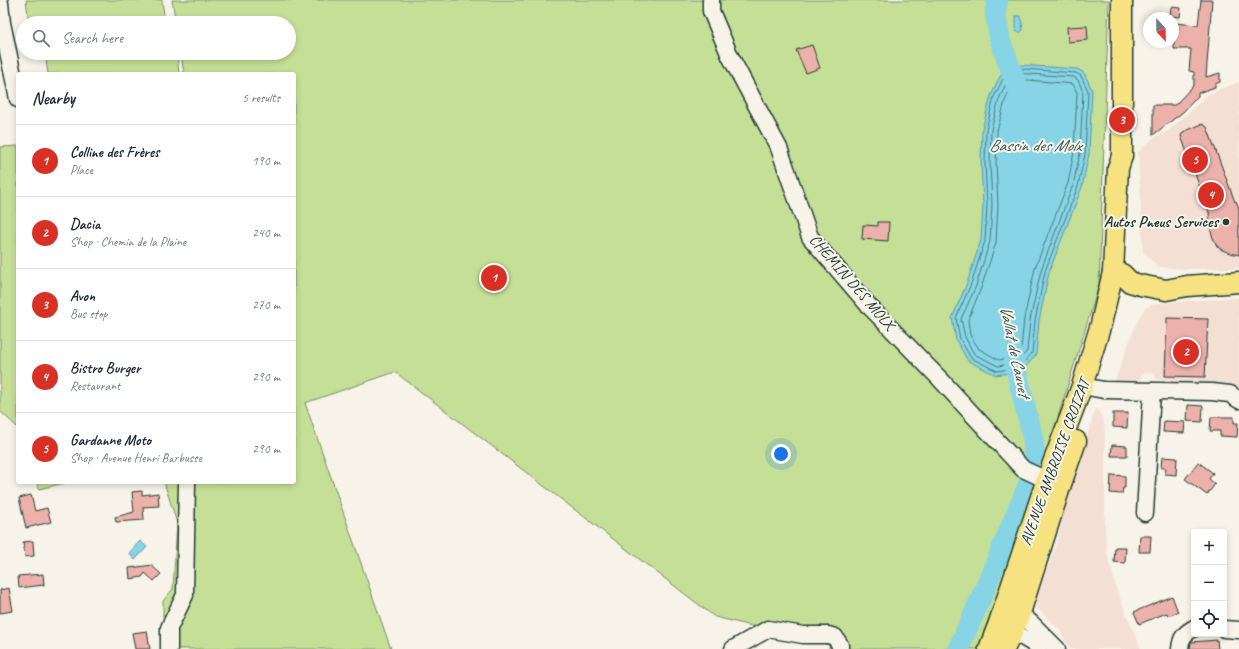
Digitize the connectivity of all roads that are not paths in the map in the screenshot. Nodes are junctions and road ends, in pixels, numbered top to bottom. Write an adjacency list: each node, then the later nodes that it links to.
1 (711, 0): 10 (street, CHEMIN DES MOLX)
2 (1122, 0): 5 (main road, AVENUE AMBROISE CROIZAT)
3 (0, 3): 4 (street)
4 (16, 90)
5 (1118, 273): 6 (main road); 7 (main road, AVENUE AMBROISE CROIZAT)
6 (1239, 282)
7 (1088, 387): 8 (street); 10 (main road, AVENUE AMBROISE CROIZAT)
8 (1152, 391): 9 (street); 12 (street)
9 (1239, 400)
10 (1044, 478): 13 (main road, AVENUE AMBROISE CROIZAT)
11 (187, 484): 17 (street)
12 (1145, 513)
13 (1009, 617): 20 (main road, AVENUE AMBROISE CROIZAT); 21 (main road, AVENUE AMBROISE CROIZAT); 22 (street); 23 (street)
14 (1227, 629): 16 (street)
15 (1191, 630): 24 (street)
16 (1239, 630)
17 (169, 649)
18 (733, 649): 19 (street)
19 (840, 649)
20 (989, 649)
21 (1004, 649)
22 (1038, 649)
23 (1057, 649)
24 (1180, 649)

